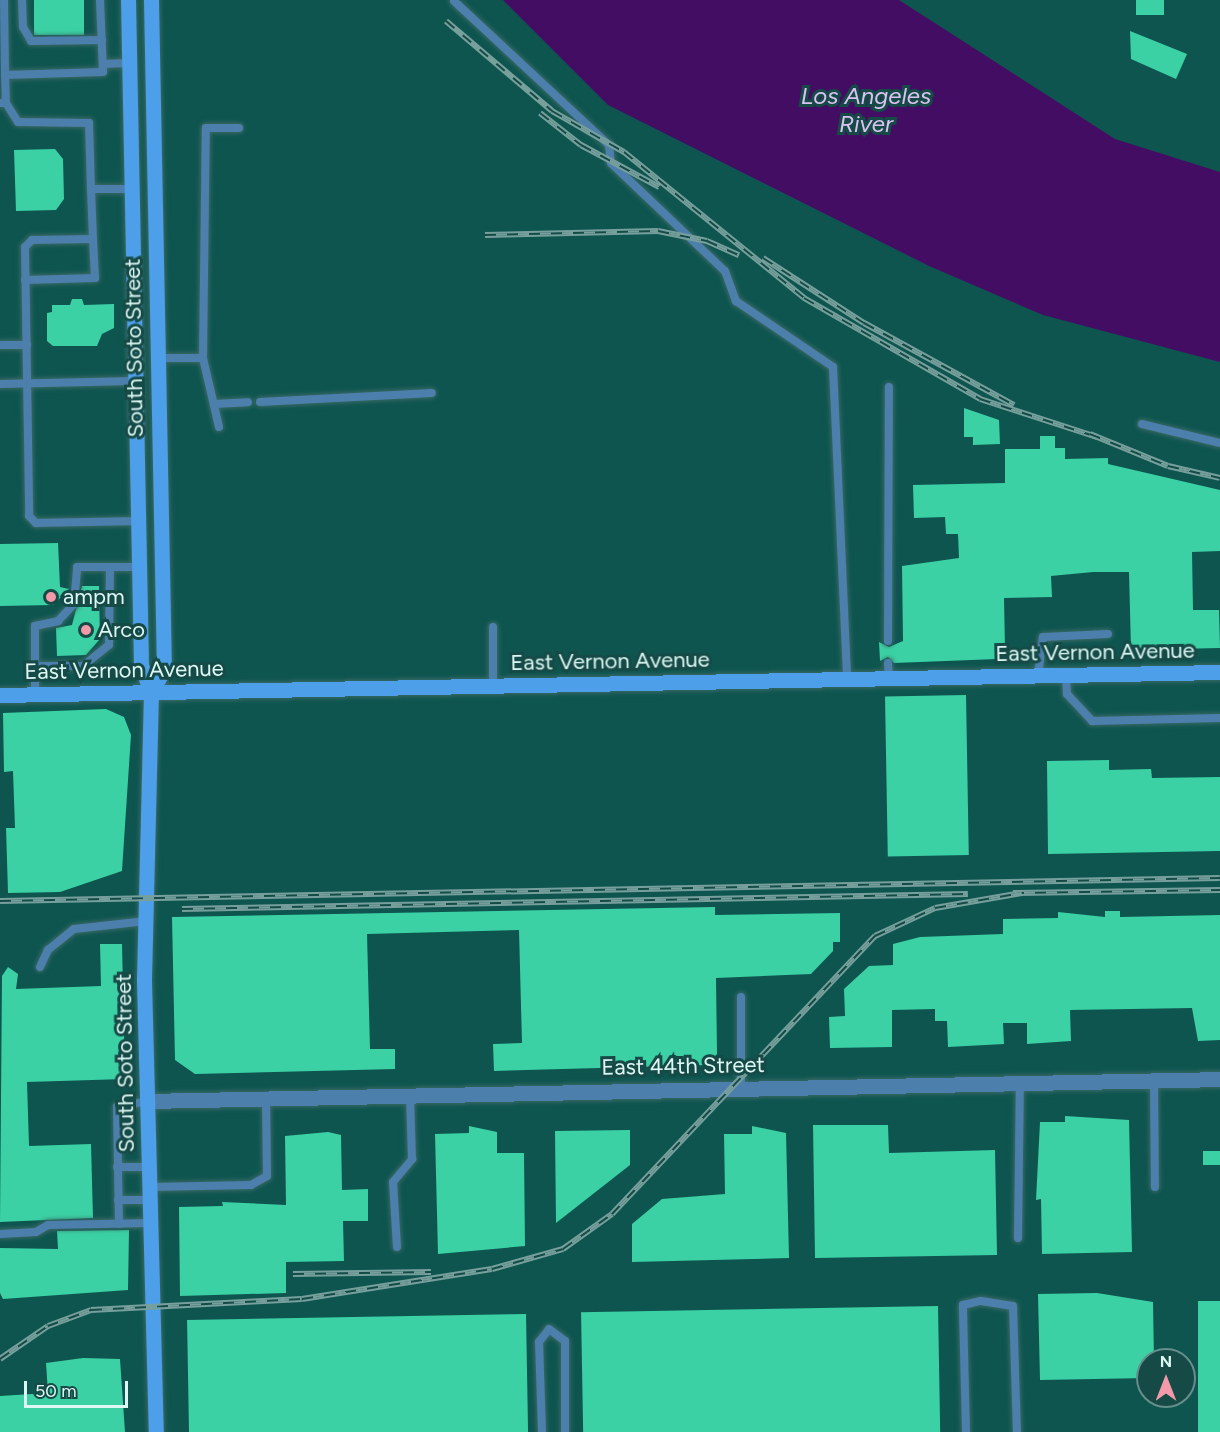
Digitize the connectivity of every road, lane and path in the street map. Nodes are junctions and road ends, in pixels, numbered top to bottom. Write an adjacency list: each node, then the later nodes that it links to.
1 (4, 0): 10 (lane)
2 (22, 0): 7 (lane)
3 (100, 0): 7 (lane)
4 (128, 0): 8 (main road, South Soto Street)
5 (151, 0): 19 (main road, South Soto Street)
6 (454, 2): 44 (lane)
7 (102, 40): 9 (lane)
8 (129, 63): 9 (lane); 14 (main road, South Soto Street)
9 (103, 64): 10 (lane)
10 (5, 75): 11 (lane)
11 (3, 103): 13 (lane)
12 (239, 128): 20 (lane)
13 (91, 189): 14 (lane); 15 (lane)
14 (131, 189): 21 (main road, South Soto Street)
15 (93, 239): 16 (lane); 16 (lane)
16 (25, 280): 18 (lane)
17 (0, 345): 18 (lane)
18 (27, 345): 23 (lane)
19 (157, 358): 20 (lane); 22 (main road, South Soto Street)
20 (203, 358): 29 (lane)
21 (134, 381): 22 (main road); 23 (lane); 33 (main road, South Soto Street)
22 (158, 381): 47 (main road, South Soto Street)
23 (28, 383): 24 (lane); 33 (lane)
24 (0, 384)
25 (889, 387): 38 (lane)
26 (432, 393): 28 (lane)
27 (248, 402): 29 (lane)
28 (260, 402)
29 (214, 404): 31 (lane)
30 (1142, 424): 32 (lane)
31 (219, 428)
32 (1220, 443)
33 (138, 521): 35 (main road, South Soto Street)
34 (110, 567): 35 (lane); 40 (lane); 40 (lane)
35 (140, 567): 47 (main road, South Soto Street)
36 (494, 627): 46 (lane)
37 (1108, 634): 43 (lane)
38 (888, 641)
39 (888, 663): 45 (lane)
40 (35, 666): 48 (lane)
41 (1220, 672): 42 (main road, East Vernon Avenue)
42 (1066, 675): 43 (main road, East Vernon Avenue); 50 (lane)
43 (1038, 676): 45 (main road, East Vernon Avenue)
44 (848, 679): 45 (main road, East Vernon Avenue); 46 (main road, East Vernon Avenue)
45 (889, 679)
46 (494, 686): 47 (main road, East Vernon Avenue)
47 (152, 692): 48 (main road, East Vernon Avenue); 51 (main road, South Soto Street)
48 (36, 694): 49 (main road, East Vernon Avenue)
49 (0, 695)
50 (1220, 718)
51 (147, 921): 52 (lane); 60 (main road, South Soto Street)
52 (40, 967)
53 (741, 997): 57 (lane)
54 (1220, 1079): 55 (street, East 44th Street)
55 (1154, 1080): 56 (street, East 44th Street); 63 (lane)
56 (1020, 1082): 57 (street, East 44th Street); 69 (lane)
57 (741, 1087): 58 (street, East 44th Street)
58 (410, 1094): 59 (street, East 44th Street); 70 (lane)
59 (266, 1098): 60 (street, East 44th Street); 64 (lane)
60 (147, 1101): 61 (lane); 62 (main road, South Soto Street)
61 (117, 1167): 62 (lane); 65 (lane)
62 (149, 1167): 64 (main road, South Soto Street)
63 (1155, 1187)
64 (150, 1194): 65 (lane); 66 (main road, South Soto Street)
65 (118, 1200): 67 (lane)
66 (150, 1223): 67 (lane); 71 (main road, South Soto Street)
67 (119, 1224): 68 (lane)
68 (0, 1234)
69 (1018, 1239)
70 (397, 1247)
71 (156, 1432)
72 (543, 1432): 73 (lane)
73 (565, 1432)
74 (966, 1432): 75 (lane)
75 (1017, 1432)

